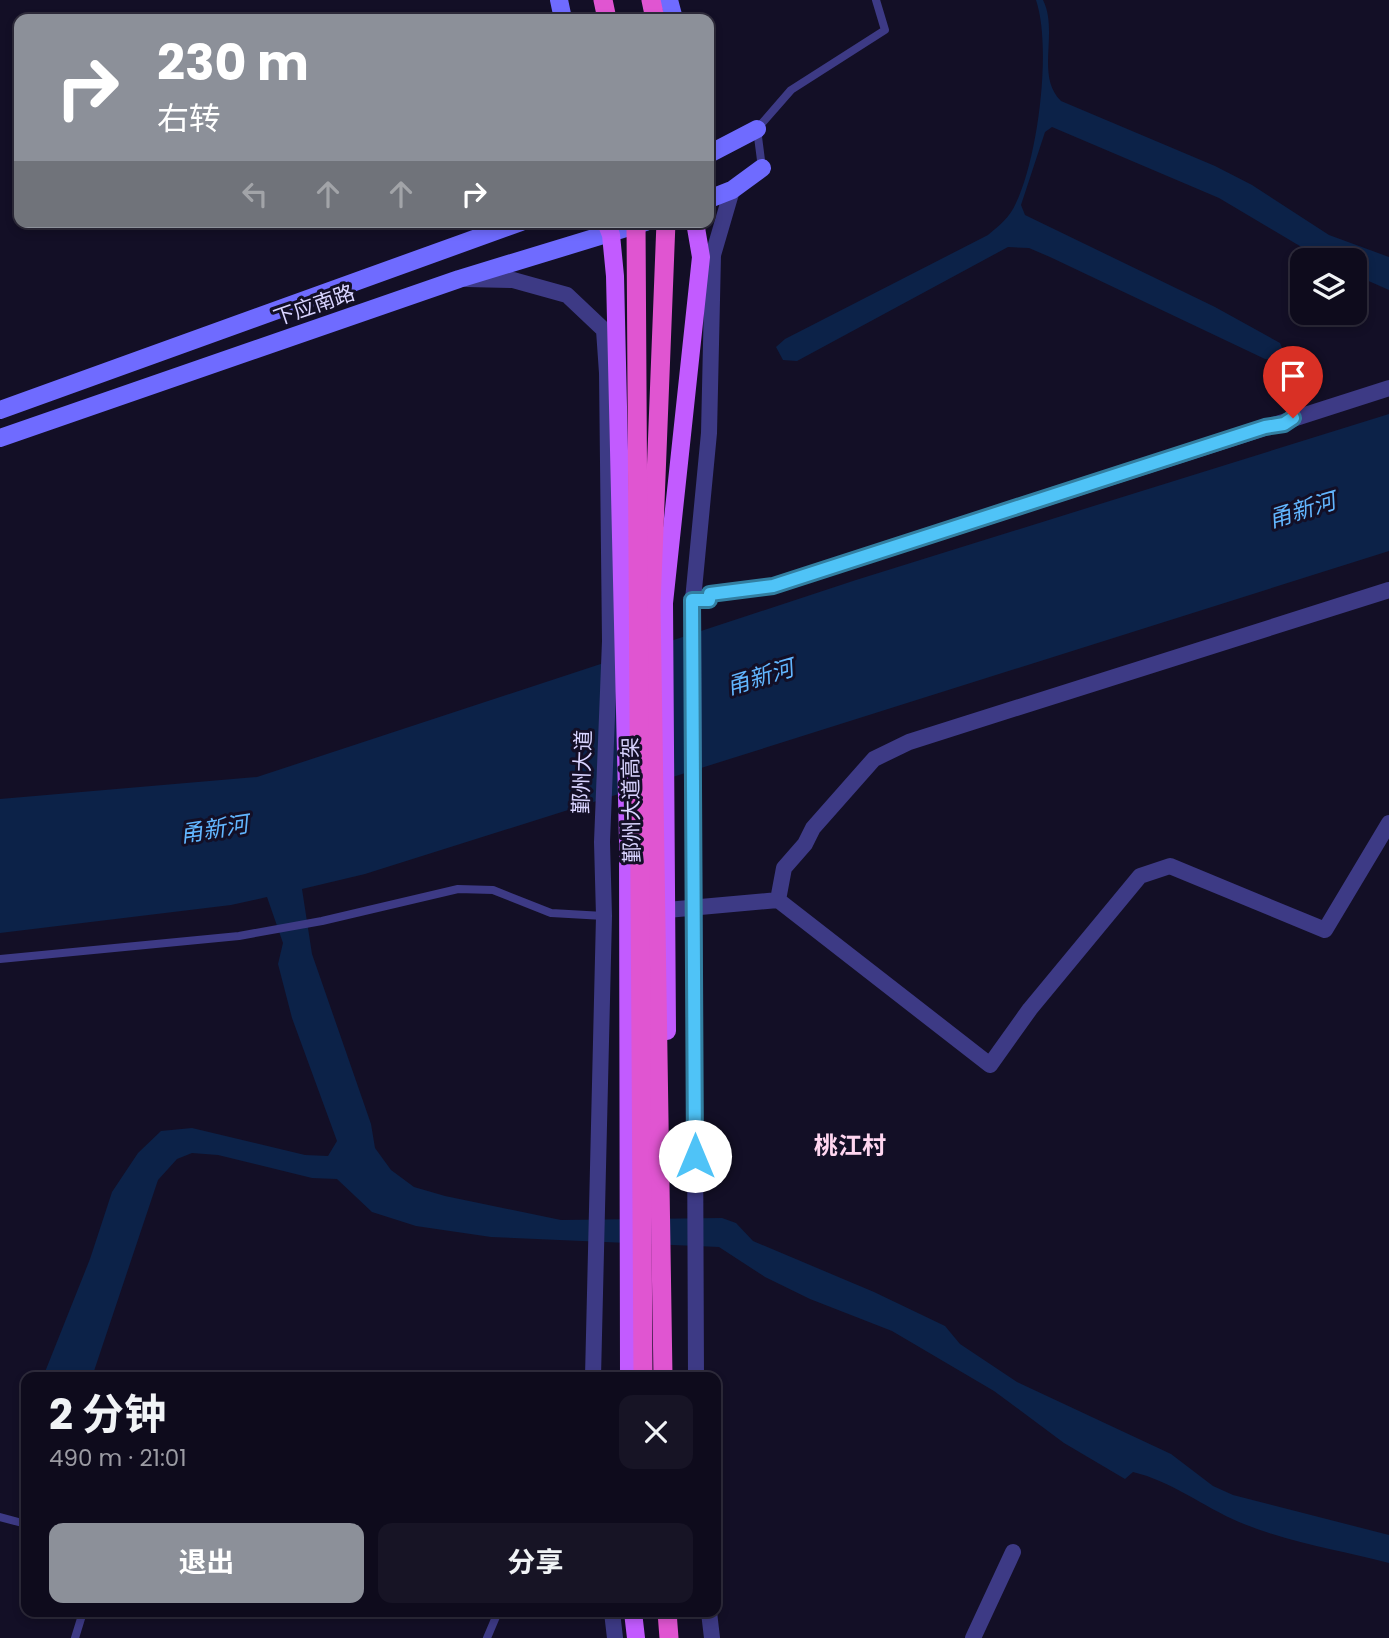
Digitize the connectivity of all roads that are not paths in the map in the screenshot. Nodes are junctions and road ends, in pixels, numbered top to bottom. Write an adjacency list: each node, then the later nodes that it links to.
1 (876, 0): 2 (lane)
2 (757, 129): 3 (main road); 4 (lane)
3 (714, 151)
4 (762, 168): 5 (main road)
5 (732, 190): 6 (main road); 17 (street)
6 (714, 197)
7 (504, 228): 14 (main road, 下应南路)
8 (608, 228): 12 (main road, 下应南路); 25 (main road, 鄞州大道)
9 (636, 228): 26 (highway, 鄞州大道高架, bridge)
10 (666, 228): 27 (highway, 鄞州大道高架)
11 (696, 228): 21 (main road)
12 (458, 279): 15 (main road, 下应南路); 22 (street, 鄞州大道)
13 (1389, 388): 17 (street)
14 (0, 410)
15 (0, 438)
16 (1389, 590): 19 (street)
17 (692, 600): 20 (street)
18 (1389, 823): 19 (street)
19 (778, 900): 20 (street)
20 (694, 907): 21 (street); 29 (street)
21 (667, 910): 28 (main road)
22 (604, 916): 23 (lane); 24 (street, 鄞州大道)
23 (0, 958)
24 (593, 1372)
25 (629, 1372)
26 (643, 1372)
27 (664, 1372)
28 (664, 1372)
29 (696, 1372)
30 (0, 1517): 31 (lane)
31 (21, 1523)
32 (1013, 1552): 49 (street)
33 (81, 1617): 41 (lane)
34 (496, 1617): 42 (lane)
35 (613, 1617): 43 (street)
36 (634, 1617): 44 (main road)
37 (656, 1617): 45 (highway)
38 (667, 1617): 46 (highway)
39 (676, 1617): 47 (main road)
40 (710, 1617): 48 (street)
41 (75, 1638)
42 (487, 1638)
43 (615, 1638)
44 (636, 1638)
45 (658, 1638)
46 (669, 1638)
47 (678, 1638)
48 (712, 1638)
49 (973, 1638)

